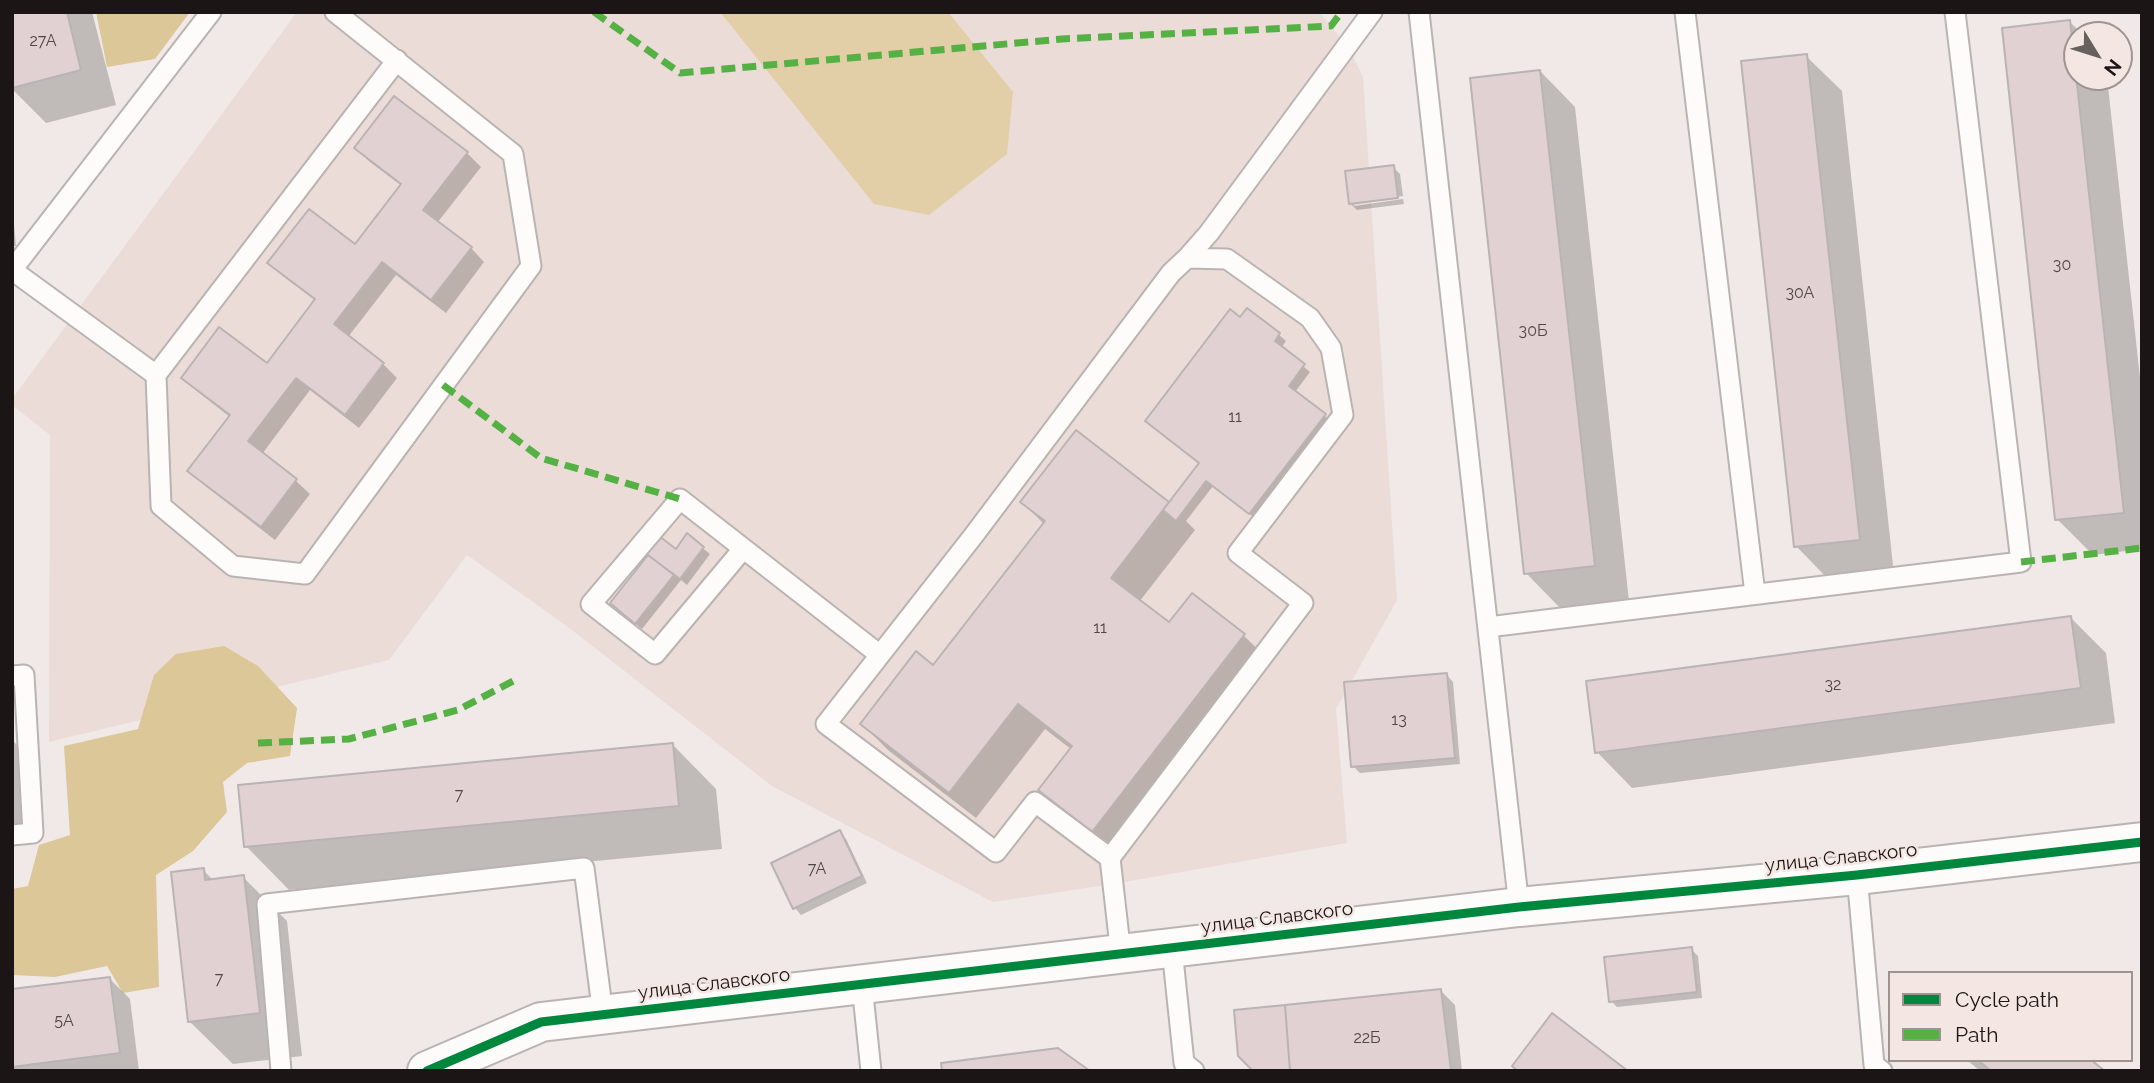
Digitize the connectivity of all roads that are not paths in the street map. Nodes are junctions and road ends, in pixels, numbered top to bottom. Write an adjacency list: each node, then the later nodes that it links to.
1 (211, 12): 9 (lane)
2 (335, 12): 7 (lane)
3 (1372, 12): 8 (lane)
4 (1419, 12): 13 (lane)
5 (1685, 12): 12 (lane)
6 (1955, 12): 12 (lane)
7 (397, 60): 10 (lane); 10 (lane)
8 (1188, 258): 14 (lane); 18 (lane)
9 (12, 270): 10 (lane)
10 (156, 375)
11 (743, 549): 11 (lane); 14 (lane)
12 (1755, 594): 13 (lane)
13 (1488, 627): 20 (lane)
14 (880, 656): 18 (lane)
15 (12, 676): 16 (lane)
16 (12, 835)
17 (2142, 842): 19 (street, улица Славского)
18 (1110, 858): 22 (lane)
19 (1857, 875): 20 (street, улица Славского); 29 (lane)
20 (1519, 907): 21 (street, улица Славского)
21 (1172, 948): 22 (street, улица Славского); 28 (lane)
22 (1121, 955): 23 (street, улица Славского)
23 (862, 985): 24 (street, улица Славского); 27 (lane)
24 (603, 1015): 25 (lane); 26 (street, улица Славского)
25 (281, 1071)
26 (427, 1071)
27 (871, 1071)
28 (1194, 1071)
29 (1882, 1071)

